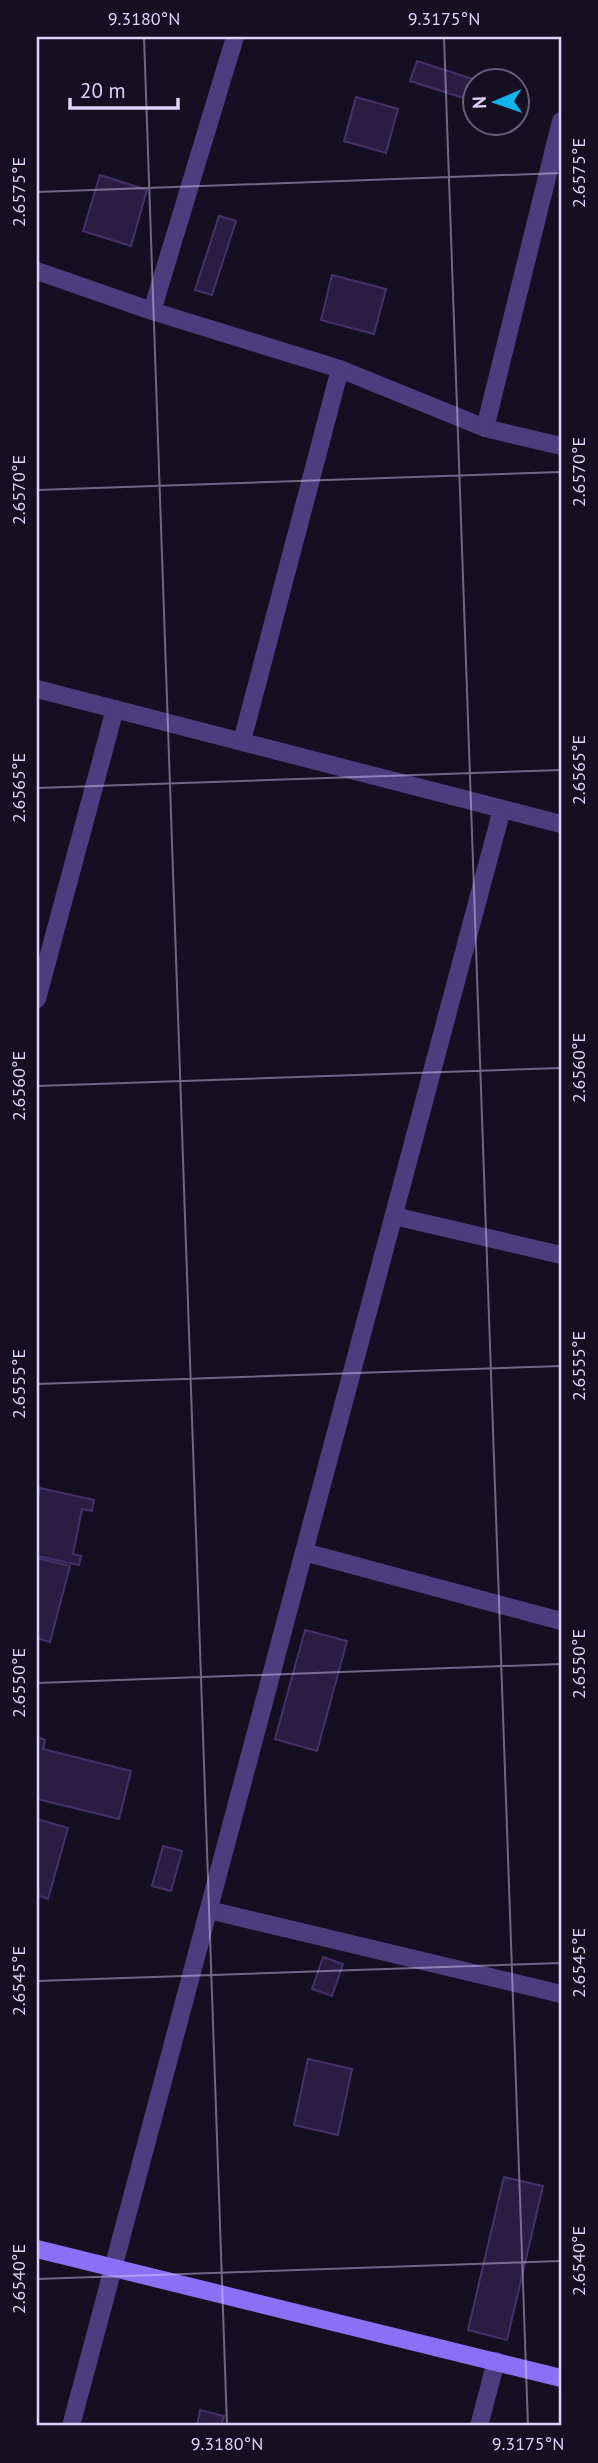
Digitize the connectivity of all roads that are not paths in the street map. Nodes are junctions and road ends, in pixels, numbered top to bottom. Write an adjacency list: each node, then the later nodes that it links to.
1 (235, 37): 4 (street)
2 (561, 121): 6 (street)
3 (37, 271): 4 (street)
4 (152, 311): 5 (street)
5 (340, 369): 6 (street); 10 (street)
6 (485, 428): 7 (street)
7 (561, 446)
8 (37, 689): 9 (street)
9 (115, 709): 10 (street); 13 (street)
10 (242, 741): 11 (street)
11 (502, 809): 12 (street); 14 (street)
12 (561, 824)
13 (37, 999)
14 (394, 1216): 15 (street); 16 (street)
15 (561, 1255)
16 (304, 1552): 17 (street); 18 (street)
17 (561, 1621)
18 (209, 1910): 19 (street); 21 (street)
19 (561, 1994)
20 (37, 2249): 21 (street)
21 (113, 2269): 22 (street); 24 (street)
22 (496, 2361): 23 (street); 25 (street)
23 (561, 2378)
24 (71, 2426)
25 (479, 2426)

